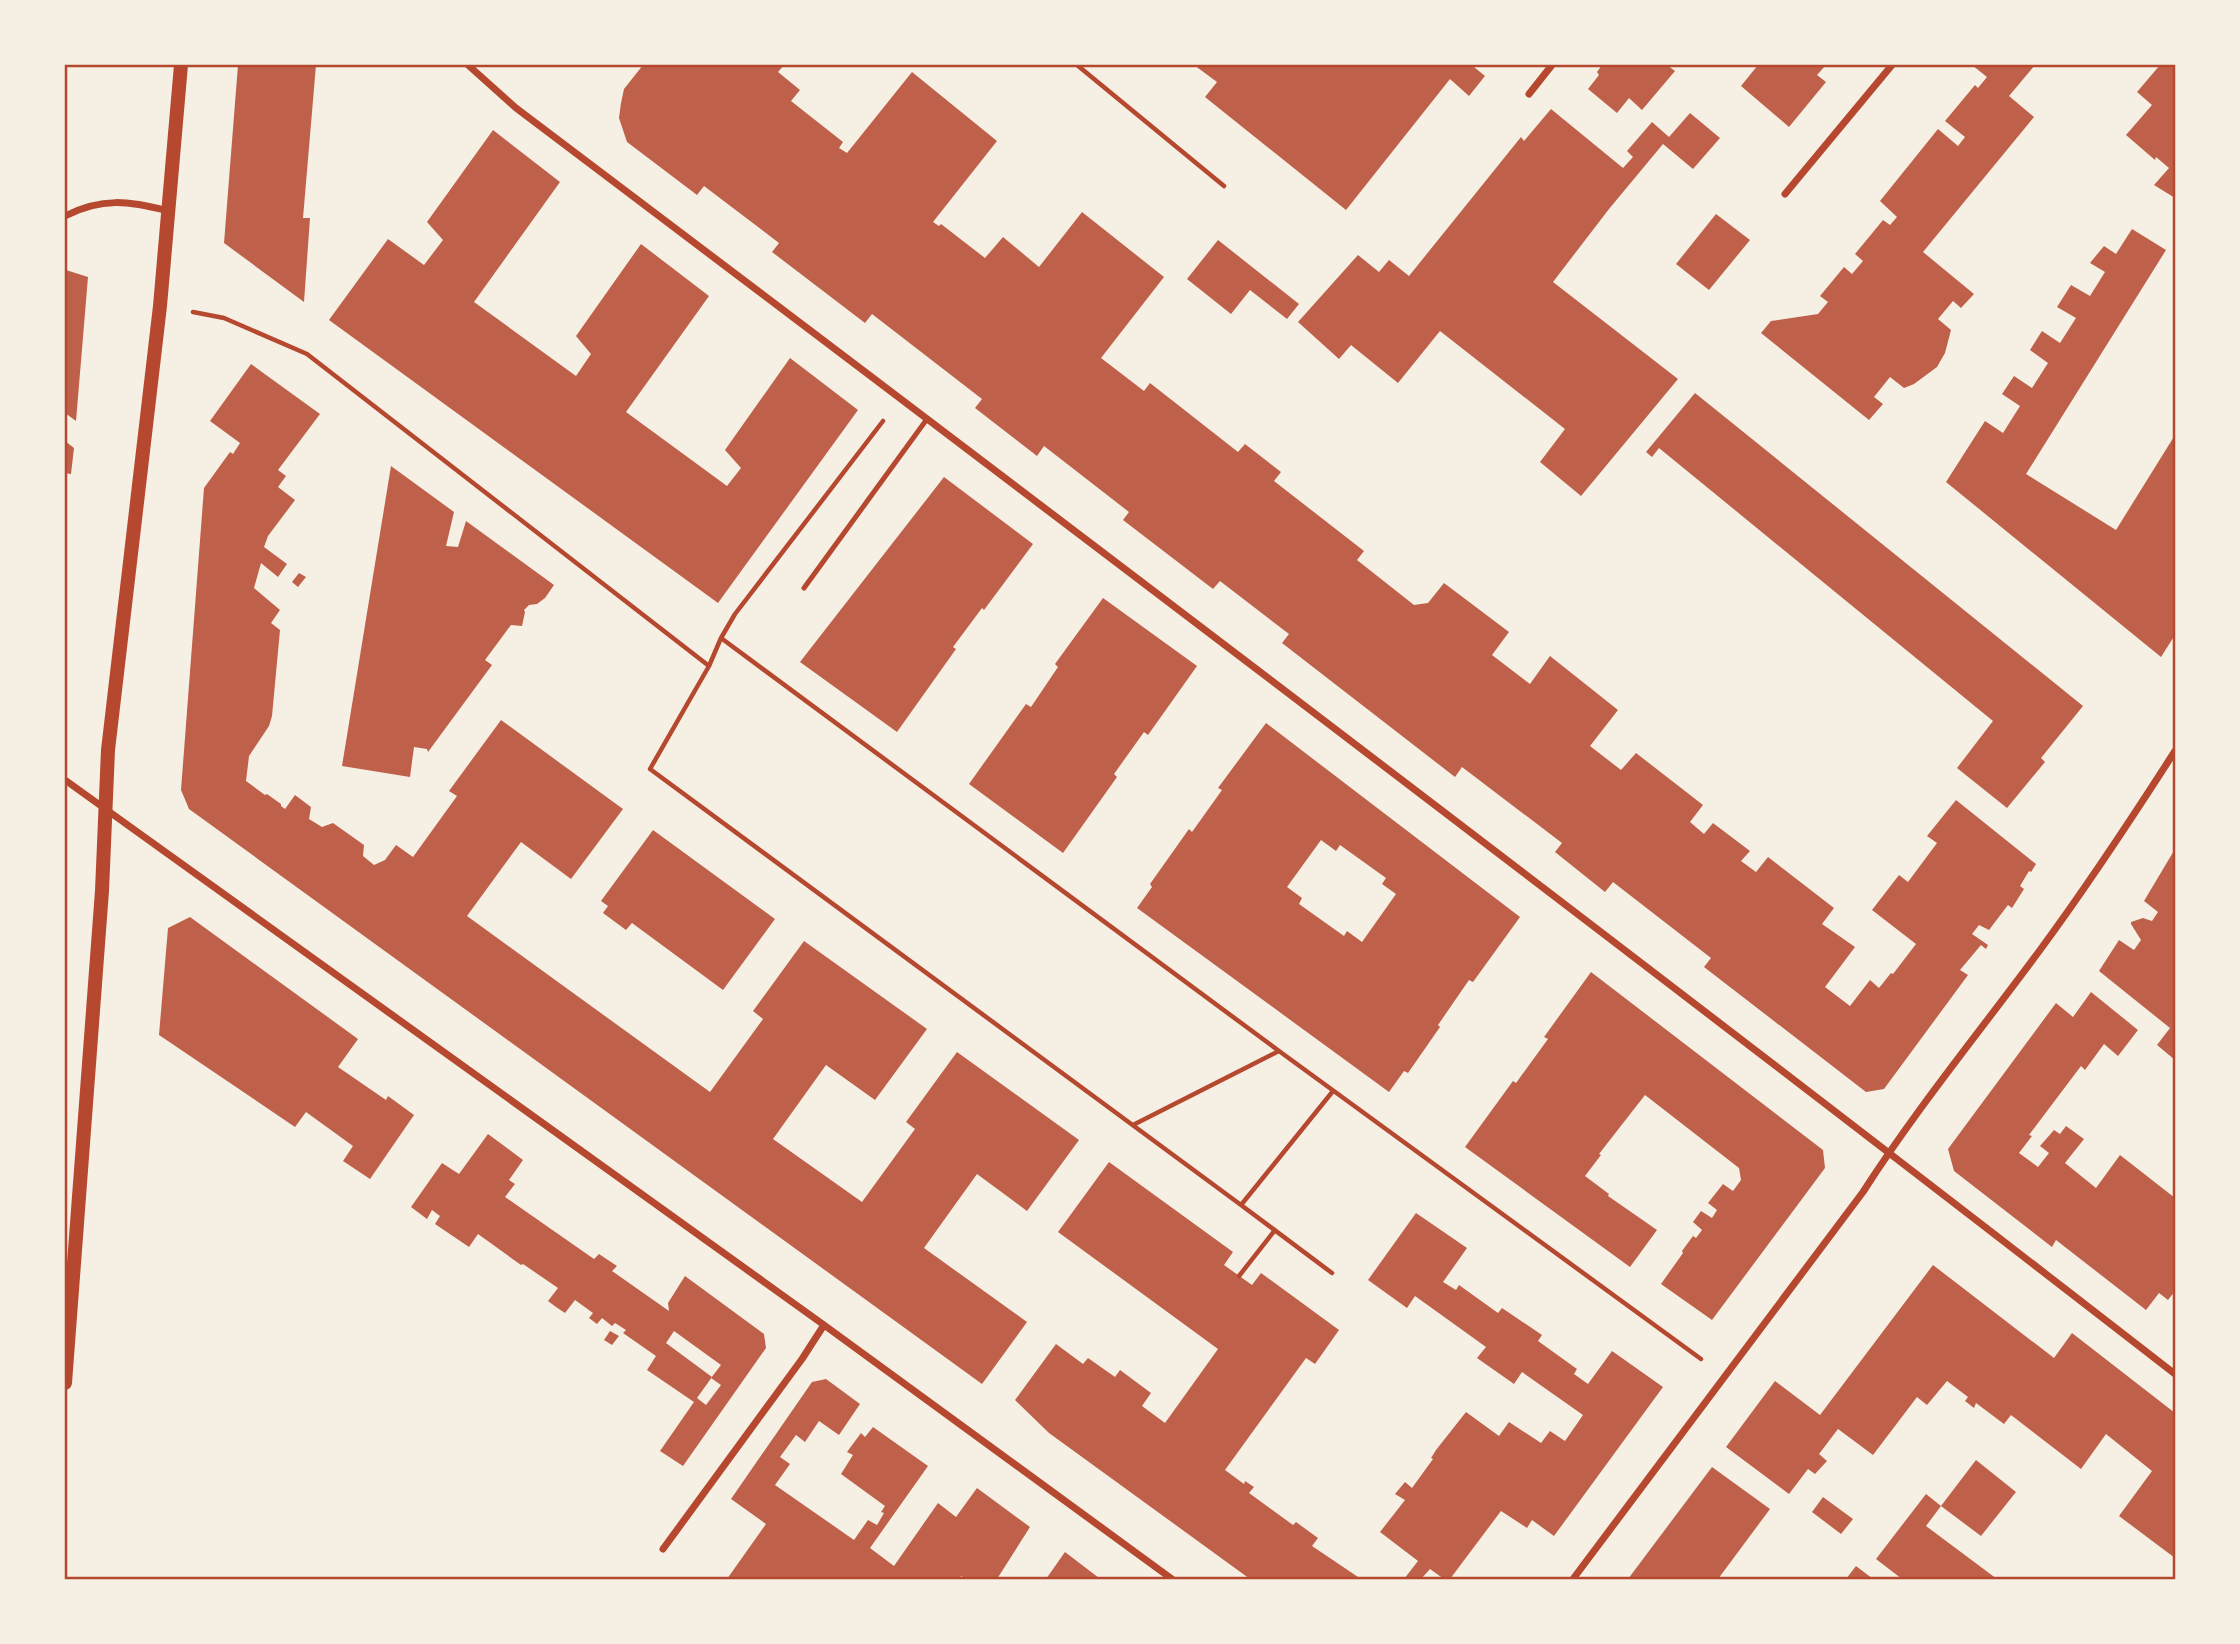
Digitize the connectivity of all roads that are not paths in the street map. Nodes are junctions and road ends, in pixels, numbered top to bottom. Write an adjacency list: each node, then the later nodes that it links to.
1 (181, 65): 7 (main road)
2 (468, 65): 9 (street)
3 (1552, 65): 5 (street)
4 (1892, 65): 6 (street)
5 (1529, 94)
6 (1785, 194)
7 (169, 211): 8 (street); 13 (main road)
8 (65, 216)
9 (927, 419): 10 (lane); 14 (street)
10 (804, 588)
11 (2175, 751): 14 (street)
12 (65, 780): 13 (street)
13 (105, 811): 15 (street); 17 (main road)
14 (1889, 1152): 16 (street); 20 (street)
15 (824, 1325): 18 (street); 19 (street)
16 (2175, 1374)
17 (65, 1383)
18 (663, 1549)
19 (1171, 1579)
20 (1573, 1579)

